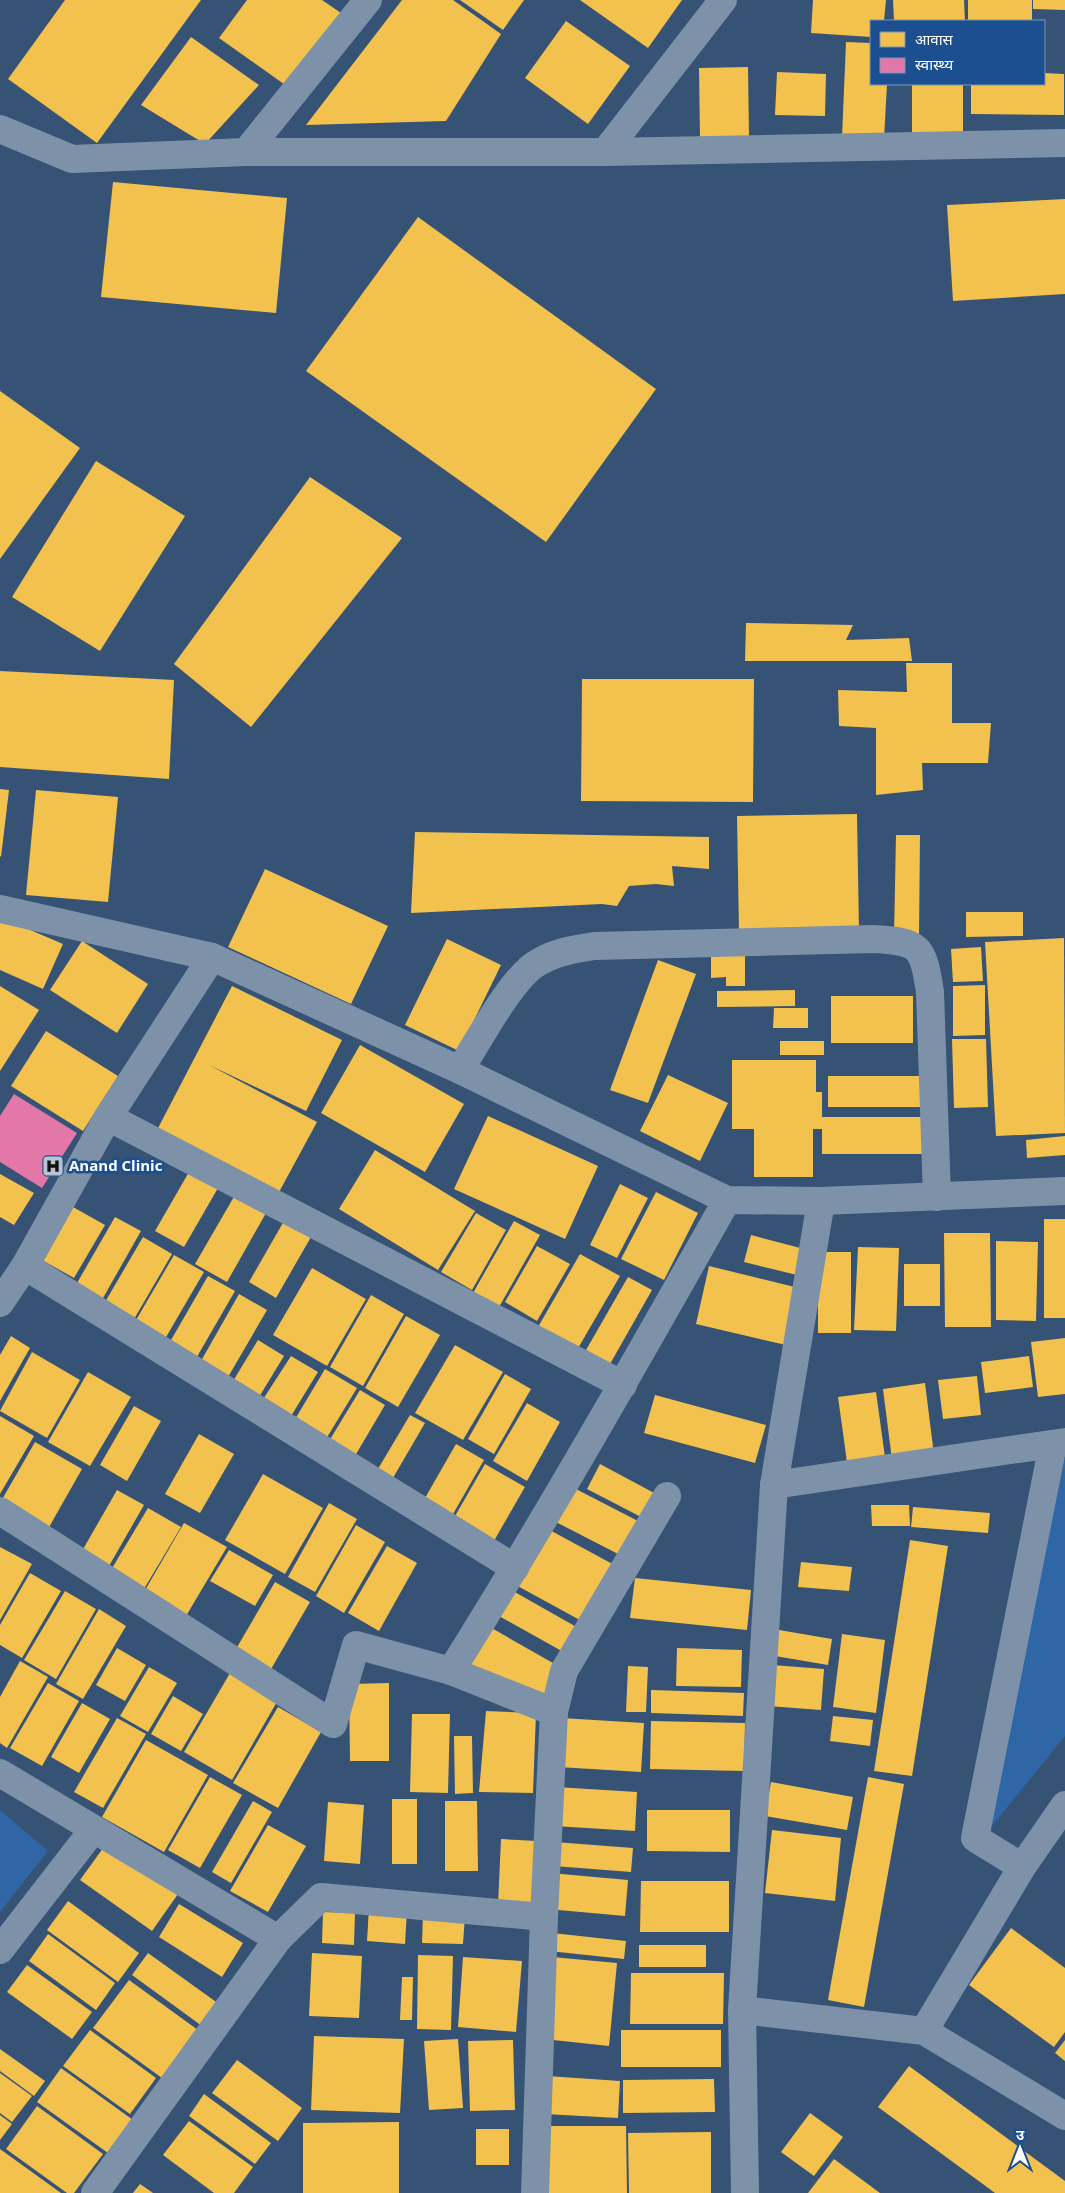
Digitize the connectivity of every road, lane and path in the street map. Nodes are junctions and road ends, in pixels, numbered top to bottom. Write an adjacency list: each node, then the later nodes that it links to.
1 (368, 0): 5 (street)
2 (723, 0): 6 (street)
3 (0, 129): 5 (street)
4 (1065, 143): 6 (street)
5 (246, 152): 6 (street)
6 (605, 152)
7 (0, 908): 8 (street)
8 (212, 957): 9 (street); 10 (street)
9 (460, 1070): 12 (street); 13 (street)
10 (108, 1117): 15 (street); 17 (street)
11 (1065, 1191): 12 (street)
12 (937, 1197): 14 (street)
13 (727, 1200): 14 (street); 17 (street)
14 (821, 1201): 19 (street)
15 (26, 1266): 16 (street); 22 (street)
16 (0, 1303)
17 (623, 1385): 22 (street)
18 (1059, 1443): 19 (street); 28 (street)
19 (774, 1484): 32 (street)
20 (667, 1496): 24 (street)
21 (0, 1512): 23 (street)
22 (515, 1568): 23 (street)
23 (452, 1670): 24 (street)
24 (554, 1712): 29 (street)
25 (0, 1773): 27 (street)
26 (1065, 1805): 28 (street)
27 (93, 1830): 30 (street); 31 (street)
28 (1022, 1867): 33 (street)
29 (544, 1917): 30 (street); 36 (street)
30 (278, 1939): 35 (street)
31 (0, 1950)
32 (742, 2010): 33 (street); 37 (street)
33 (924, 2031): 34 (street)
34 (1065, 2116)
35 (95, 2193)
36 (535, 2193)
37 (745, 2193)

